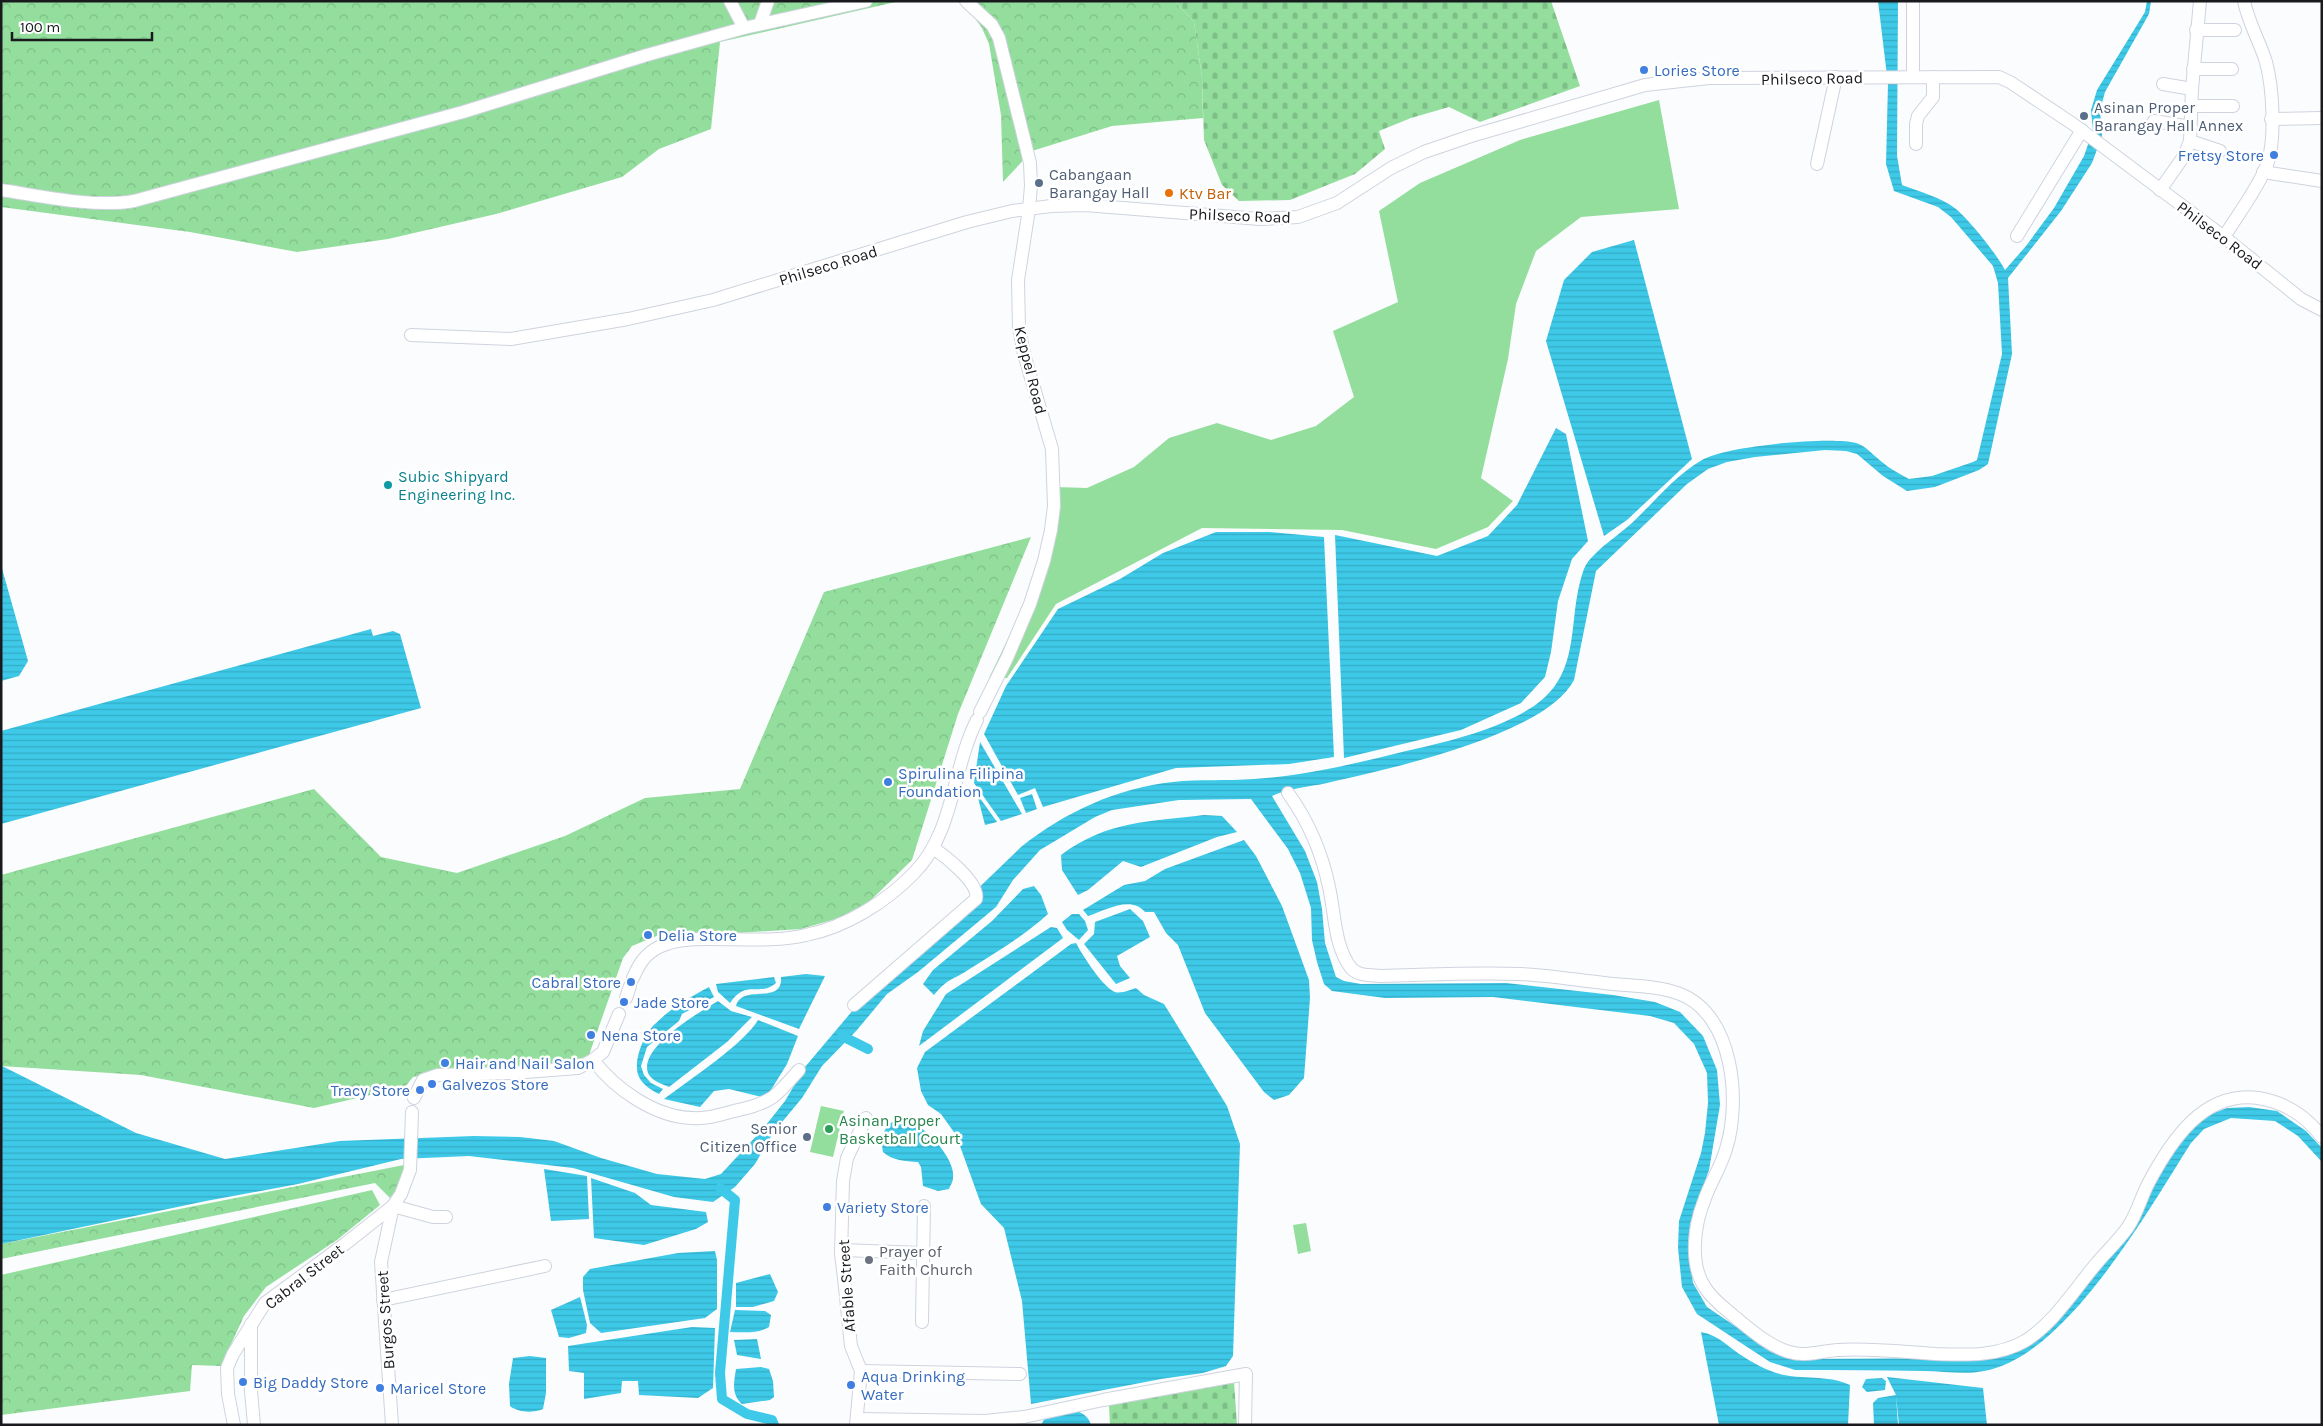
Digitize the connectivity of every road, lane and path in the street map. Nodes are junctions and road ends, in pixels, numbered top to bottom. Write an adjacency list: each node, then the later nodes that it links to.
1 (730, 1): 9 (street)
2 (768, 1): 8 (street)
3 (866, 1): 8 (street)
4 (966, 1): 34 (street, Keppel Road)
5 (1913, 1): 15 (street)
6 (2200, 1): 10 (street)
7 (2244, 1): 22 (street)
8 (760, 24): 9 (street)
9 (744, 28): 32 (street)
10 (2196, 30): 11 (street); 12 (street)
11 (2234, 30)
12 (2194, 69): 13 (street); 18 (street)
13 (2232, 69)
14 (1836, 77): 15 (street, Philseco Road); 29 (street); 34 (street, Philseco Road)
15 (1910, 77): 16 (street, Philseco Road)
16 (1933, 77): 25 (street, Philseco Road); 27 (street)
17 (2162, 84): 18 (street)
18 (2192, 88): 19 (street)
19 (2192, 106): 20 (street); 24 (street)
20 (2233, 106)
21 (2322, 118): 22 (street)
22 (2271, 119): 30 (street)
23 (2154, 121): 24 (street)
24 (2191, 127): 26 (street)
25 (2085, 133): 33 (street, Philseco Road); 35 (street)
26 (2190, 141): 28 (street); 33 (street)
27 (1916, 144)
28 (2220, 151)
29 (1817, 164)
30 (2263, 172): 31 (street); 36 (street)
31 (2322, 181)
32 (1, 190)
33 (2160, 190): 36 (street, Philseco Road)
34 (1029, 210): 38 (street, Philseco Road); 40 (street, Keppel Road)
35 (2017, 236)
36 (2224, 237): 37 (street, Philseco Road)
37 (2322, 310)
38 (411, 335)
39 (1288, 793): 45 (street)
40 (933, 848): 41 (street); 42 (street, Keppel Road)
41 (854, 1005)
42 (593, 1060): 43 (street); 46 (street, Burgos Street)
43 (799, 1070)
44 (866, 1118): 49 (street, Afable Street)
45 (2322, 1137)
46 (393, 1206): 48 (street); 52 (street, Burgos Street); 54 (street, Cabral Street)
47 (924, 1206): 50 (street)
48 (446, 1217)
49 (842, 1250): 50 (street); 55 (street, Afable Street)
50 (922, 1254): 53 (street)
51 (546, 1266): 52 (street)
52 (383, 1300): 60 (street, Burgos Street)
53 (922, 1322)
54 (251, 1324): 58 (street); 59 (street, Cabral Street)
55 (861, 1371): 56 (street); 57 (street, Afable Street)
56 (1020, 1374)
57 (857, 1422): 61 (street)
58 (234, 1425)
59 (254, 1425)
60 (392, 1425)
61 (1245, 1425)

